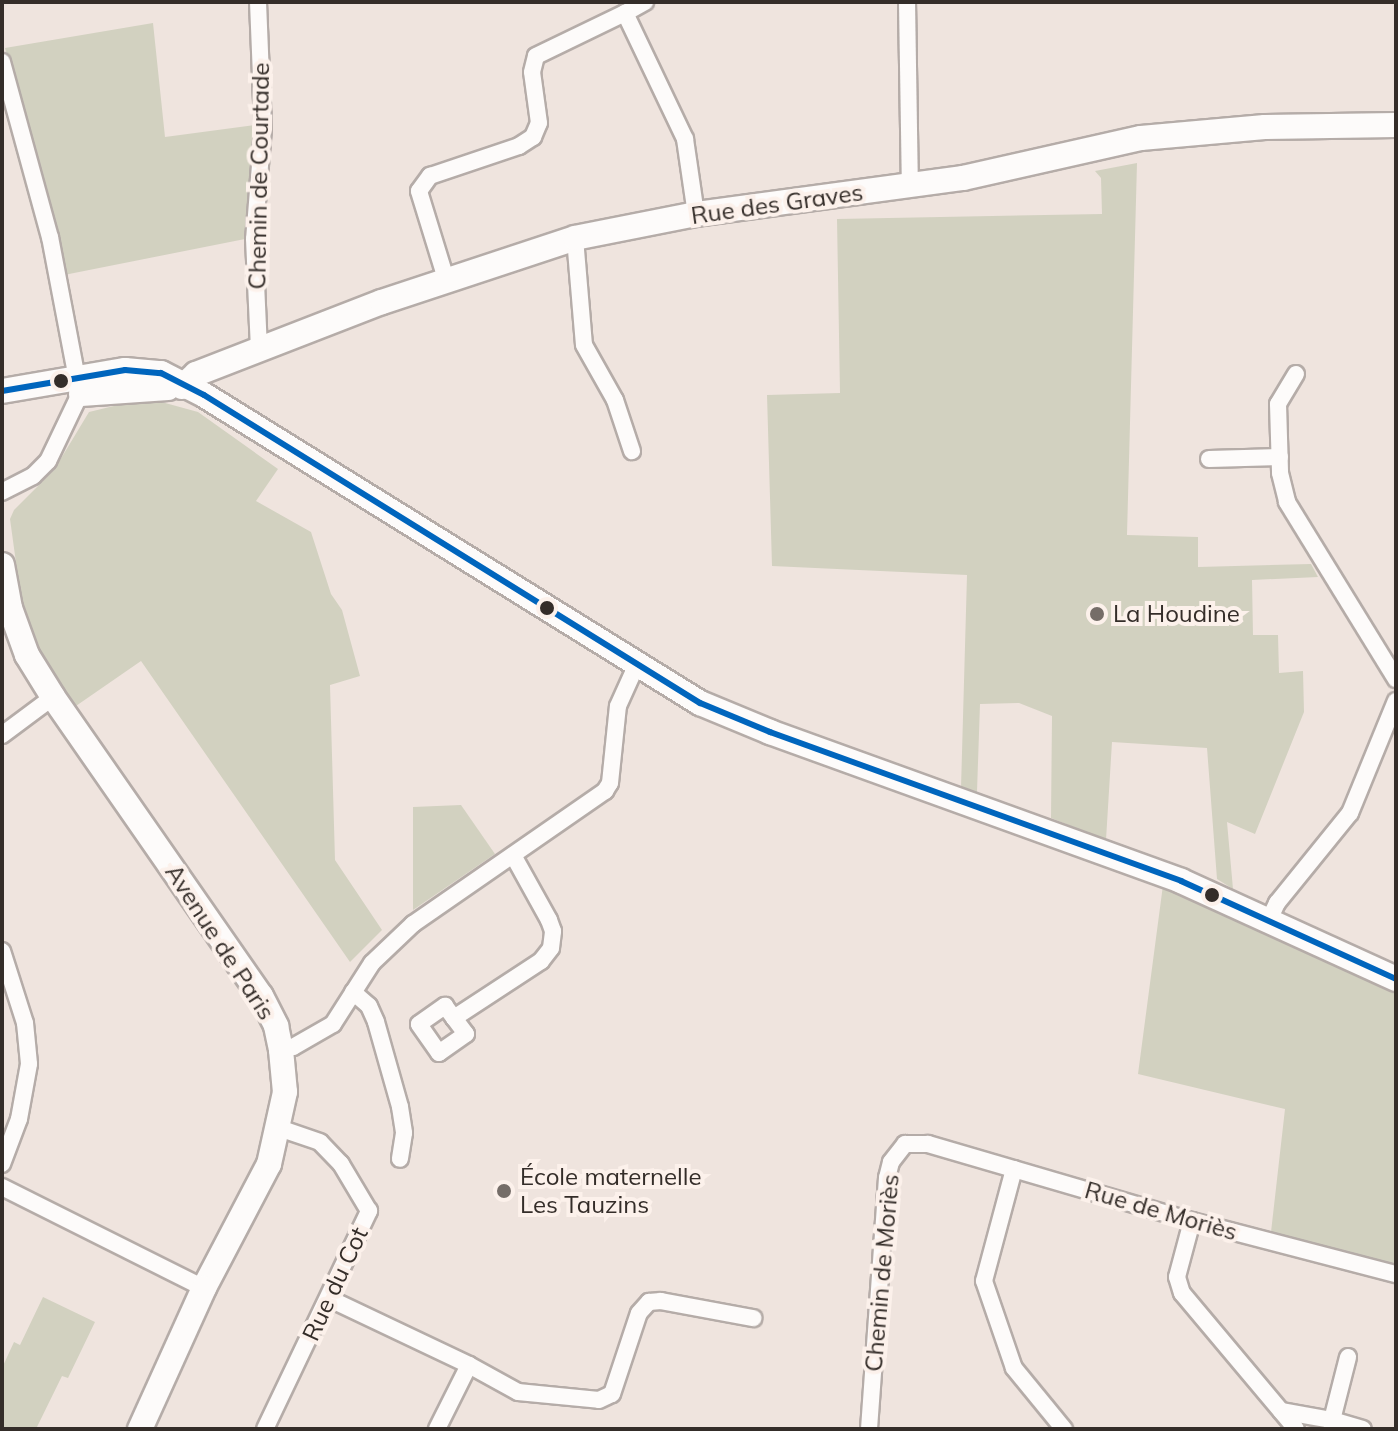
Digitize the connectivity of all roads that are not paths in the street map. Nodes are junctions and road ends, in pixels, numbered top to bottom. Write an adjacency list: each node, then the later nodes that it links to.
1 (258, 2): 11 (street, Chemin de Courtade)
2 (645, 2): 4 (street)
3 (907, 2): 7 (street)
4 (625, 13): 8 (street); 10 (street)
5 (2, 62): 13 (street)
6 (1396, 125): 7 (street, Rue des Graves)
7 (910, 185): 8 (street, Rue des Graves)
8 (696, 214): 9 (street, Rue des Graves)
9 (575, 238): 10 (street, Rue des Graves); 17 (street)
10 (446, 279): 11 (street, Rue des Graves)
11 (259, 350): 14 (street, Rue des Graves)
12 (1296, 374): 18 (street)
13 (78, 386): 14 (street); 15 (street); 16 (street); 20 (street)
14 (182, 387): 22 (street)
15 (2, 391)
16 (2, 406)
17 (632, 451)
18 (1280, 457): 19 (street); 23 (street)
19 (1209, 459)
20 (2, 492)
21 (2, 565): 24 (street, Avenue de Paris)
22 (637, 664): 27 (street); 28 (street)
23 (1396, 679)
24 (53, 697): 26 (street); 33 (street, Avenue de Paris)
25 (1396, 701): 28 (street)
26 (2, 735)
27 (513, 855): 31 (street); 32 (street)
28 (1269, 920): 30 (street)
29 (2, 951): 37 (street)
30 (1396, 979)
31 (353, 992): 33 (street); 36 (street)
32 (454, 1018)
33 (281, 1050): 34 (street, Avenue de Paris)
34 (279, 1128): 42 (street, Avenue de Paris); 43 (street, Rue du Cot)
35 (928, 1144): 38 (street, Rue de Moriès); 52 (street, Chemin de Moriès)
36 (400, 1159)
37 (2, 1164)
38 (1014, 1169): 40 (street, Rue de Moriès); 53 (street)
39 (2, 1187): 42 (street)
40 (1192, 1221): 41 (street, Rue de Moriès); 47 (street)
41 (1396, 1274)
42 (204, 1288): 49 (street, Avenue de Paris)
43 (330, 1299): 46 (street); 50 (street, Rue du Cot)
44 (753, 1318): 46 (street)
45 (1348, 1357): 48 (street)
46 (469, 1365): 51 (street)
47 (1281, 1411): 48 (street); 54 (street)
48 (1332, 1425): 55 (street)
49 (140, 1429)
50 (265, 1429)
51 (437, 1429)
52 (869, 1429)
53 (1064, 1429)
54 (1296, 1429)
55 (1363, 1429)

